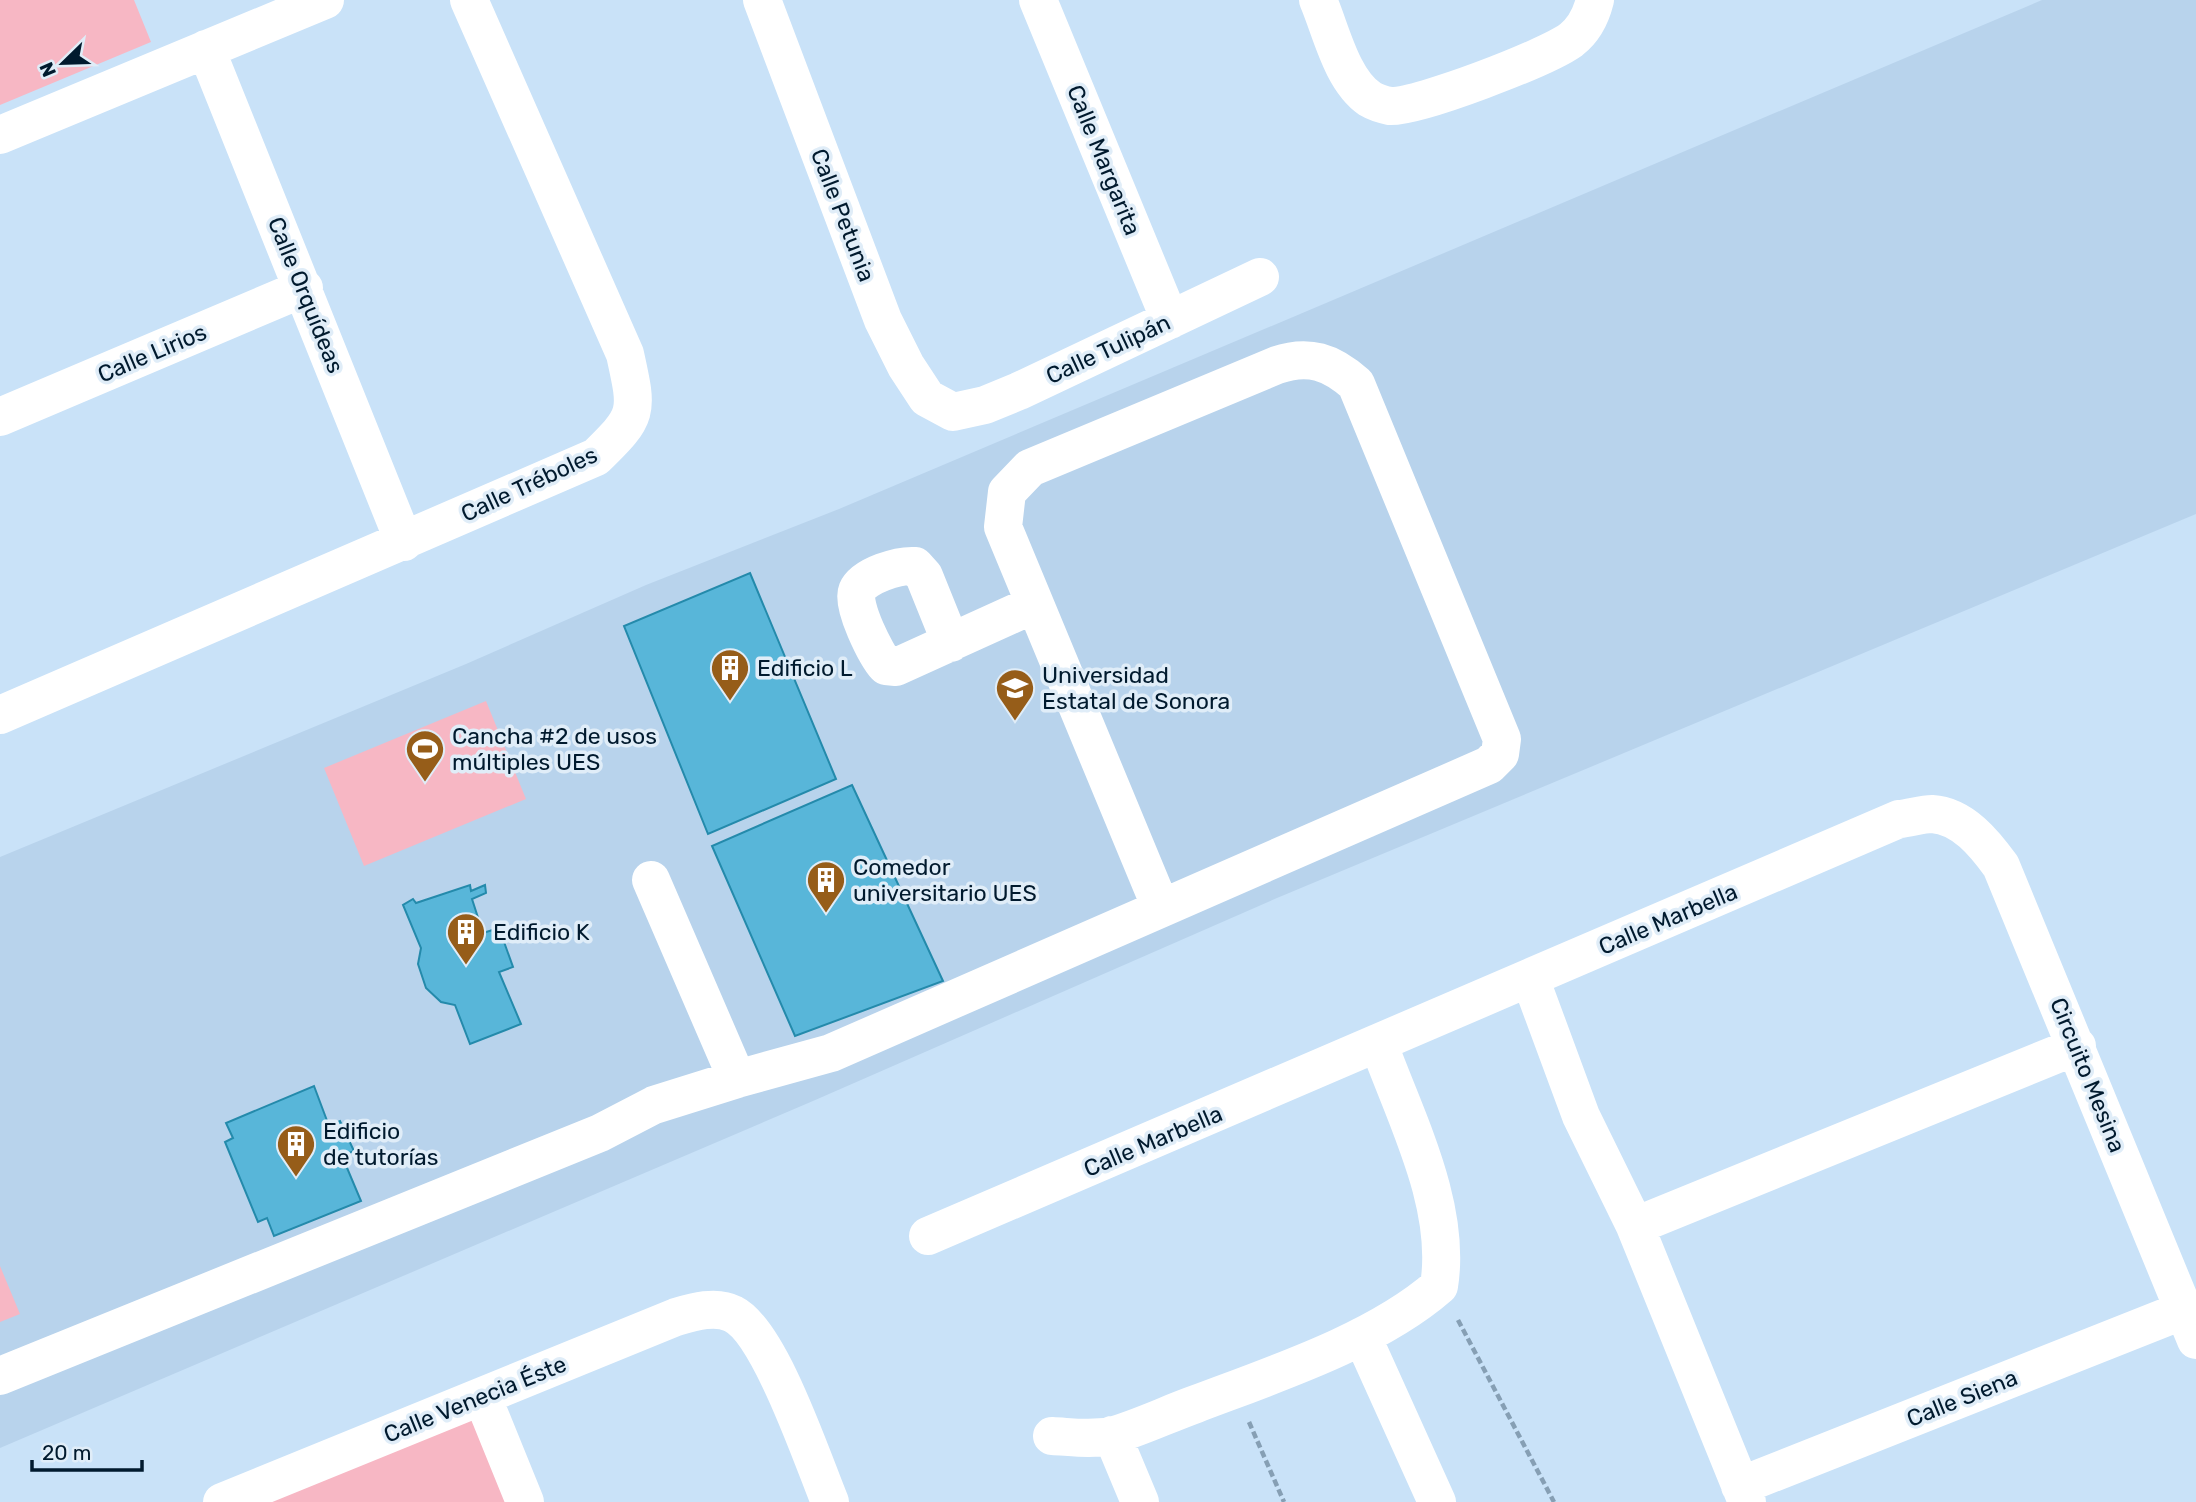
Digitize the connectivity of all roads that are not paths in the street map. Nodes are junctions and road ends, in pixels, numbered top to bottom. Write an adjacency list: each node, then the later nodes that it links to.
1 (325, 0): 7 (street)
2 (469, 0): 14 (street, Calle Tréboles)
3 (762, 0): 12 (street, Calle Petunia)
4 (1038, 0): 11 (street, Calle Margarita)
5 (1318, 0): 6 (street)
6 (1595, 0)
7 (206, 48): 8 (street); 10 (street, Calle Orquídeas)
8 (0, 135)
9 (1260, 277): 11 (street, Calle Tulipán)
10 (304, 288): 13 (street, Calle Lirios); 14 (street, Calle Orquídeas)
11 (1170, 320): 12 (street, Calle Tulipán)
12 (953, 412)
13 (0, 417)
14 (404, 542): 17 (street, Calle Tréboles)
15 (1035, 604): 16 (street); 20 (street); 20 (street)
16 (951, 643)
17 (0, 715)
18 (1960, 824): 21 (street, Calle Marbella); 23 (street, Circuito Mesina)
19 (651, 880): 24 (street)
20 (1161, 908): 24 (street)
21 (1530, 978): 22 (street, Calle Marbella); 25 (street)
22 (1379, 1045): 26 (street, Calle Marbella); 28 (street)
23 (2077, 1046): 25 (street); 27 (street, Circuito Mesina)
24 (737, 1079): 29 (street)
25 (1635, 1226): 33 (street)
26 (928, 1236)
27 (2190, 1325): 33 (street, Calle Siena)
28 (1362, 1336): 31 (street); 38 (street)
29 (0, 1376)
30 (482, 1396): 34 (street, Calle Venecia Éste); 35 (street); 36 (street, Calle Venecia Éste)
31 (1112, 1435): 32 (street); 37 (street)
32 (1052, 1436)
33 (1744, 1494)
34 (222, 1502)
35 (525, 1502)
36 (830, 1502)
37 (1140, 1502)
38 (1437, 1502)

